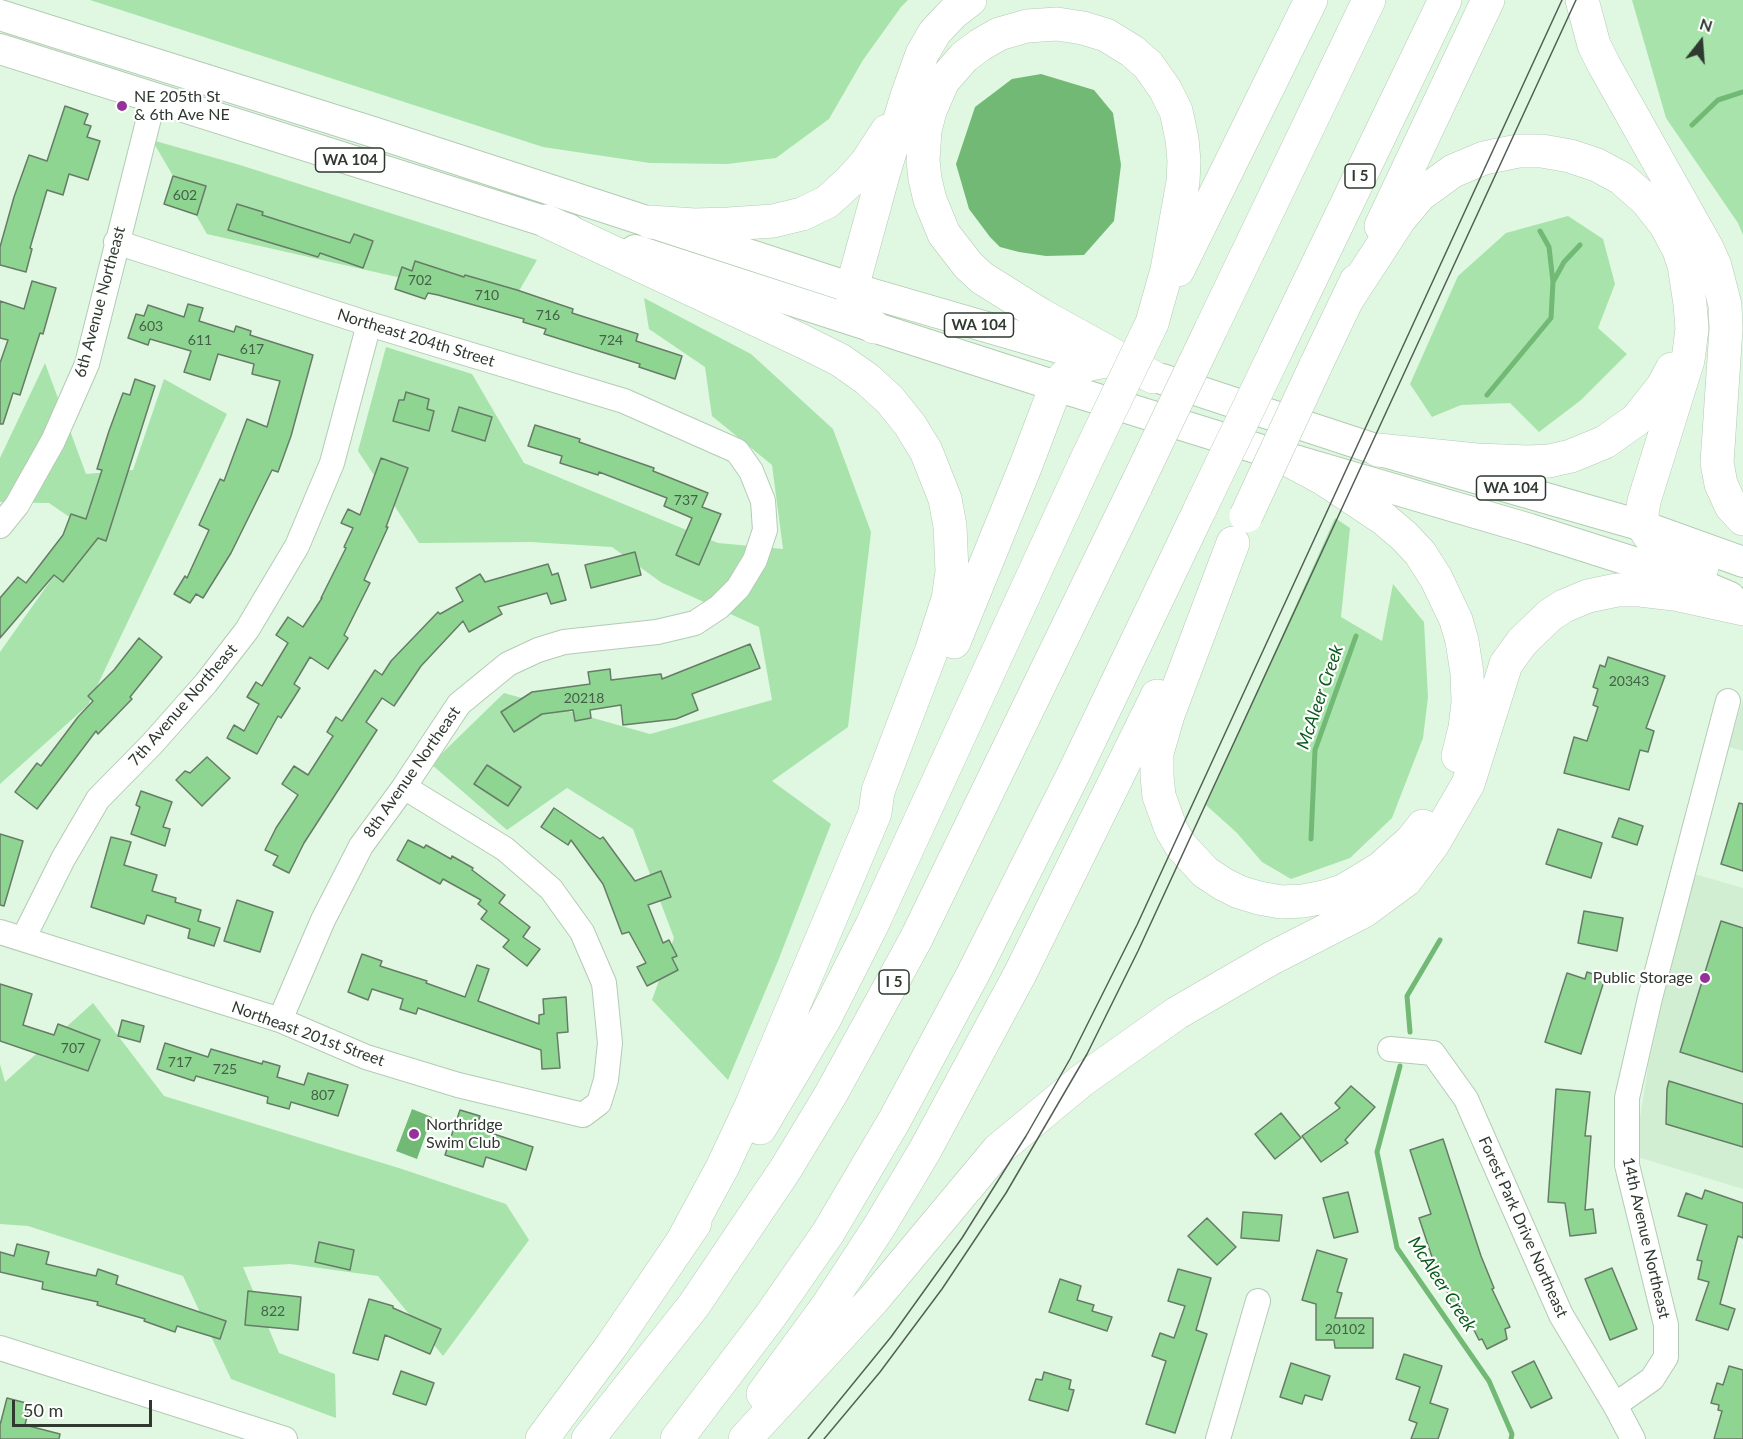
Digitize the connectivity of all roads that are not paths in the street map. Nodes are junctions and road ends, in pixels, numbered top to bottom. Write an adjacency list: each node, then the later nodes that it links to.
1 (970, 0): 11 (highway)
2 (1311, 0): 19 (highway)
3 (1369, 0): 51 (highway, I 5, bridge)
4 (1445, 0): 52 (highway, I 5, bridge)
5 (1488, 0): 18 (highway)
6 (1582, 0): 28 (highway)
7 (0, 15): 8 (main road, WA 104)
8 (81, 40): 10 (main road, WA 104); 12 (main road)
9 (0, 49): 12 (main road, WA 104)
10 (209, 80): 12 (main road); 14 (main road, WA 104)
11 (907, 96): 14 (highway); 17 (highway)
12 (154, 98): 13 (main road, WA 104); 15 (street, 6th Avenue Northeast)
13 (546, 221): 21 (main road, WA 104); 40 (highway)
14 (650, 222): 17 (main road, WA 104)
15 (116, 242): 20 (street, Northeast 204th Street); 29 (street, 6th Avenue Northeast)
16 (1688, 282): 18 (highway); 26 (highway); 30 (highway)
17 (852, 288): 21 (highway); 22 (main road, WA 104)
18 (1347, 300): 32 (highway, bridge)
19 (1152, 323): 23 (highway); 45 (highway, bridge)
20 (369, 324): 25 (street, Northeast 204th Street); 42 (street, 7th Avenue Northeast)
21 (874, 327): 24 (main road, WA 104)
22 (1106, 361): 23 (main road, WA 104); 24 (highway)
23 (1153, 377): 26 (main road, WA 104)
24 (1056, 386): 27 (main road, WA 104); 40 (highway)
25 (714, 439): 39 (street, 8th Avenue Northeast)
26 (1378, 450): 30 (main road, WA 104)
27 (1281, 456): 31 (main road, WA 104); 32 (highway)
28 (1743, 519)
29 (0, 526)
30 (1644, 526): 33 (main road, WA 104); 34 (highway)
31 (1530, 529): 34 (main road); 36 (main road, WA 104)
32 (1239, 530): 53 (highway)
33 (1743, 562)
34 (1702, 567): 35 (main road)
35 (1743, 583)
36 (1743, 602)
37 (1743, 609): 54 (highway)
38 (1728, 701): 48 (street, 14th Avenue Northeast)
39 (404, 788): 43 (street, 8th Avenue Northeast); 43 (street, Northeast 201st Street)
40 (875, 813): 45 (highway)
41 (0, 932): 42 (street, Northeast 201st Street)
42 (24, 939): 43 (street, Northeast 201st Street)
43 (280, 1020)
44 (1390, 1049): 48 (street, Forest Park Drive Northeast)
45 (683, 1240): 50 (highway)
46 (1258, 1300): 55 (street)
47 (0, 1348): 49 (street)
48 (1615, 1405): 56 (street, Forest Park Drive Northeast)
49 (285, 1439)
50 (542, 1439)
51 (588, 1439)
52 (677, 1439)
53 (730, 1439)
54 (745, 1439)
55 (1218, 1439)
56 (1633, 1439)

